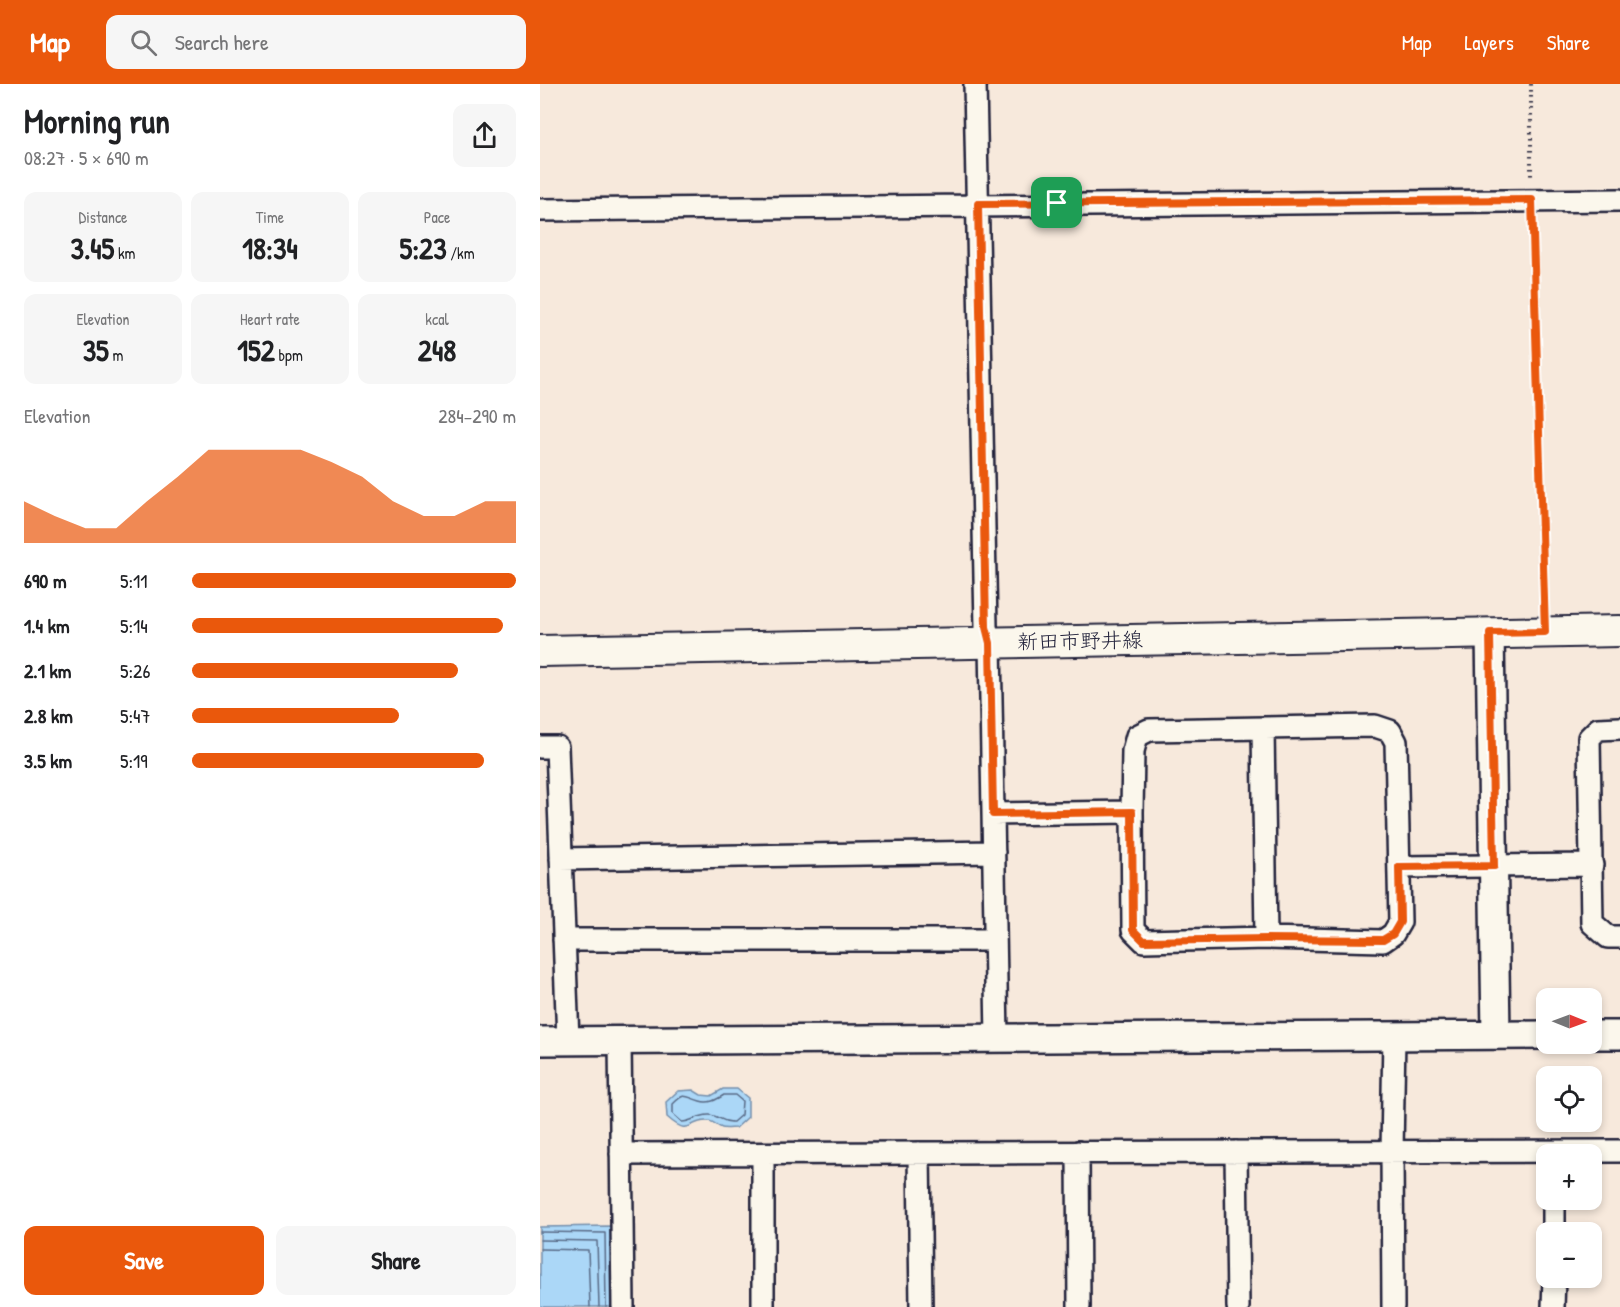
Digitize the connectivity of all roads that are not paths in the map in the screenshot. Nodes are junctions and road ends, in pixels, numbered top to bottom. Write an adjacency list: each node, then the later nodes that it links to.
1 (975, 84): 3 (street)
2 (1620, 200): 3 (street)
3 (978, 204): 4 (street); 7 (street)
4 (540, 210)
5 (1620, 631): 6 (main road, 新田市野井線)
6 (1490, 633): 7 (main road, 新田市野井線); 17 (street)
7 (990, 643): 8 (main road, 新田市野井線); 13 (street)
8 (540, 651)
9 (1620, 728): 16 (street)
10 (1263, 729): 12 (street); 18 (street); 20 (street)
11 (540, 747): 15 (street)
12 (1132, 812): 13 (street); 20 (street)
13 (993, 814): 14 (street)
14 (994, 852): 15 (street); 22 (street)
15 (561, 859): 21 (street)
16 (1592, 865): 17 (street); 19 (street)
17 (1494, 866): 18 (street); 23 (street)
18 (1399, 867): 20 (street)
19 (1620, 937)
20 (1266, 939)
21 (564, 940): 22 (street); 30 (street)
22 (995, 940): 28 (street)
23 (1497, 1035): 24 (street); 27 (street)
24 (1536, 1035)
25 (1602, 1035): 26 (street)
26 (1620, 1035)
27 (1394, 1036): 28 (street); 32 (street)
28 (997, 1039): 31 (street)
29 (540, 1041): 30 (street)
30 (568, 1041): 31 (street)
31 (620, 1041): 39 (street)
32 (1392, 1151): 35 (street); 38 (street); 47 (street)
33 (1620, 1151): 36 (street)
34 (1078, 1152): 35 (street); 37 (street); 45 (street)
35 (1236, 1152): 46 (street)
36 (1602, 1152)
37 (919, 1153): 40 (street); 44 (street)
38 (1536, 1153)
39 (621, 1154): 40 (street); 42 (street)
40 (763, 1154): 43 (street)
41 (1554, 1288): 48 (street)
42 (623, 1307)
43 (763, 1307)
44 (921, 1307)
45 (1079, 1307)
46 (1238, 1307)
47 (1393, 1307)
48 (1553, 1307)

